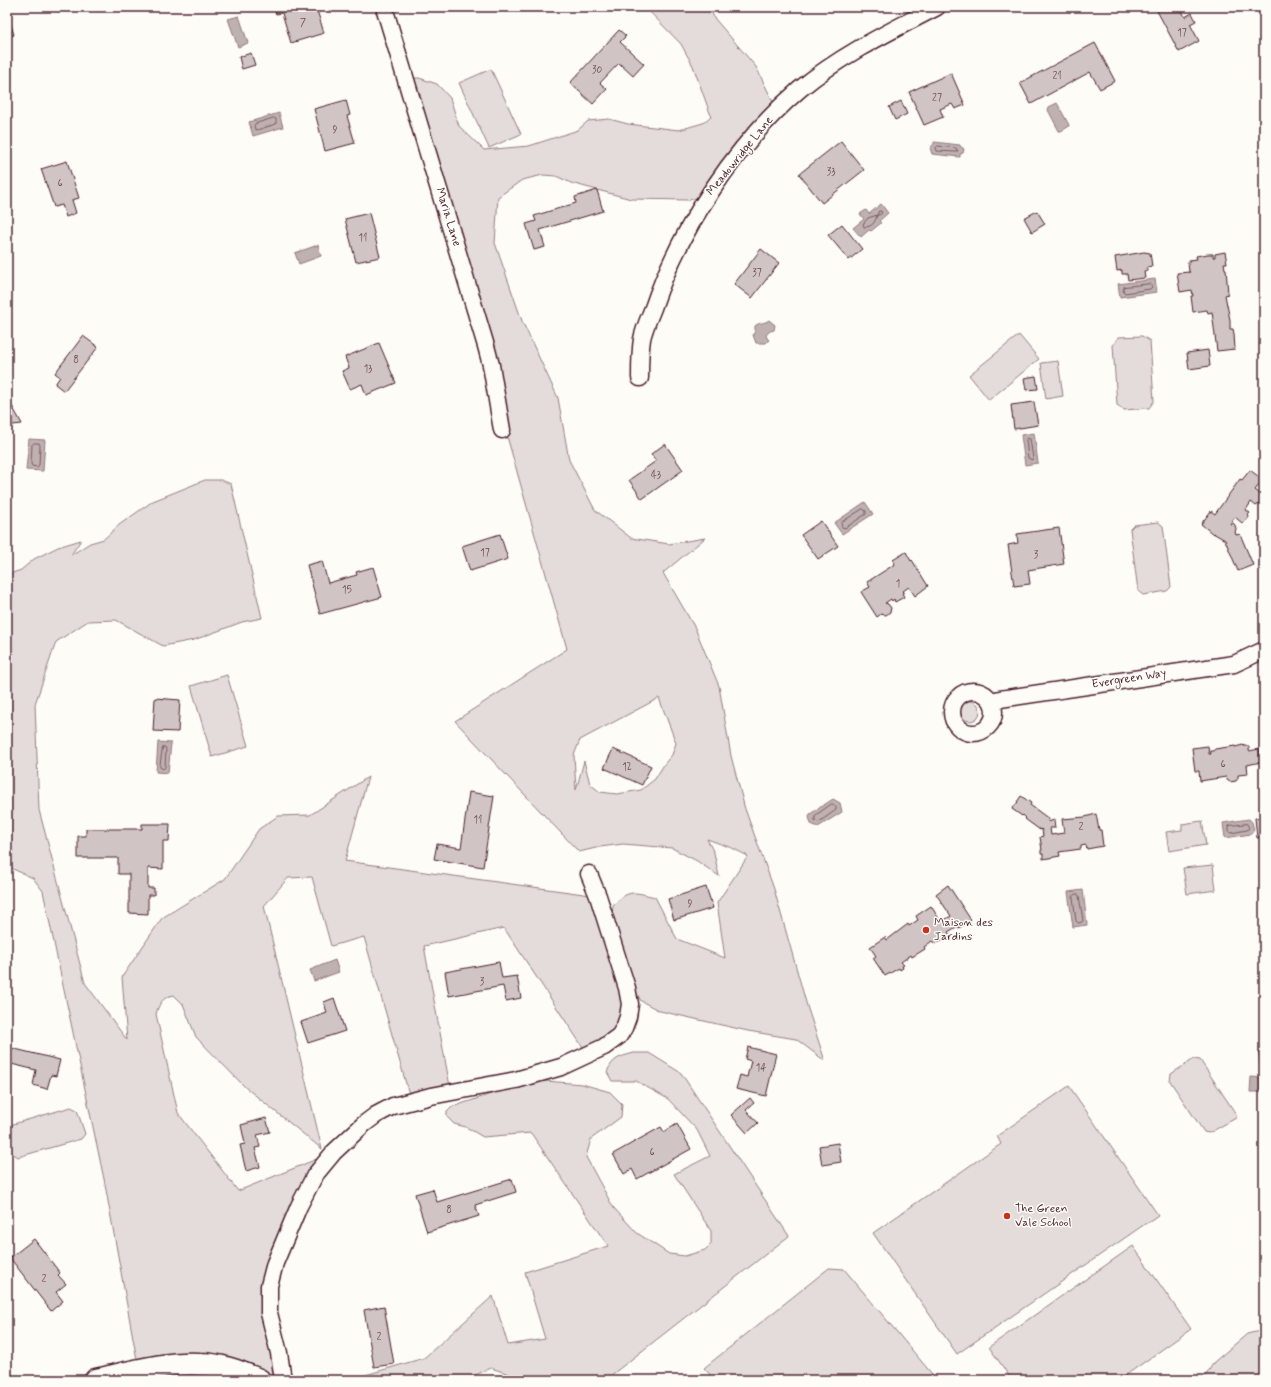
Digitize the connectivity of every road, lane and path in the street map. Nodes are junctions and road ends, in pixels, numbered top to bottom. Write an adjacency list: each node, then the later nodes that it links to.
1 (384, 7): 4 (street, Maria Lane)
2 (937, 7): 3 (street, Meadowridge Lane)
3 (640, 378)
4 (502, 430)
5 (1264, 650): 6 (street, Evergreen Way)
6 (991, 701)
7 (589, 874): 10 (street)
8 (96, 1380): 9 (street)
9 (259, 1380)
10 (282, 1380)

